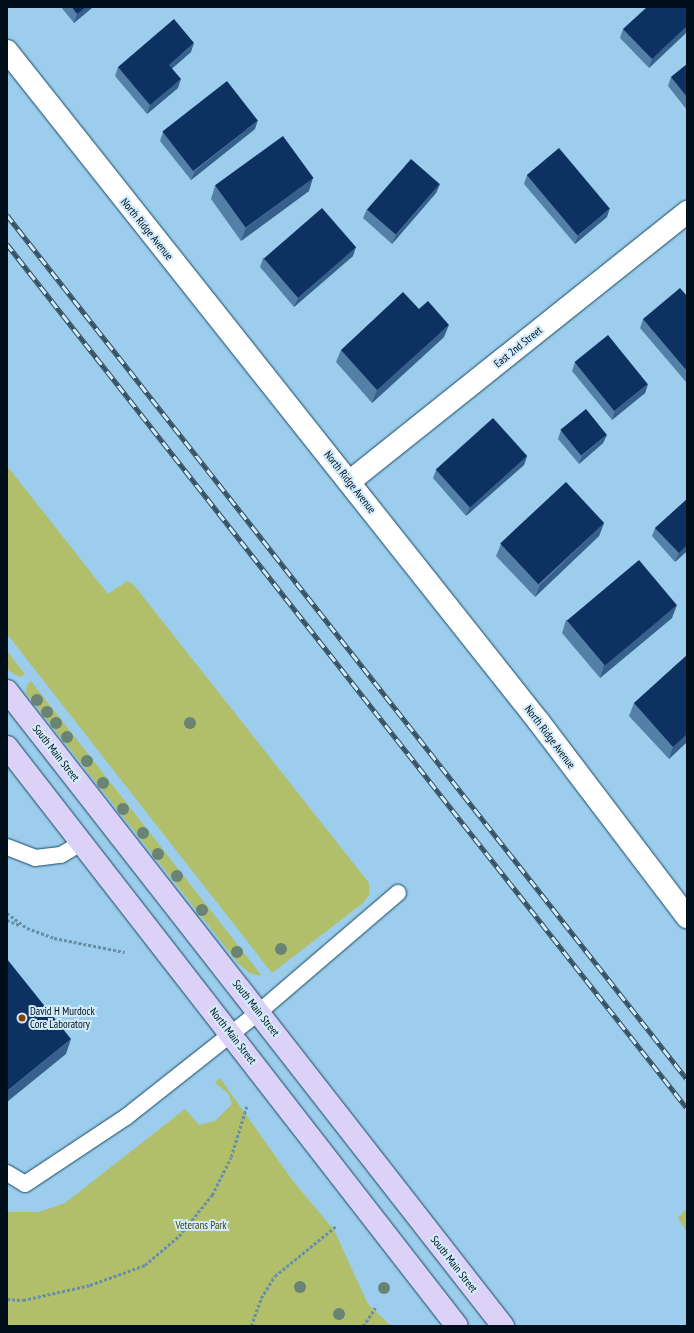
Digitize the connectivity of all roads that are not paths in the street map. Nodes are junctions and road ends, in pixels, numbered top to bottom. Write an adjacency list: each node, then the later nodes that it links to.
1 (7, 51): 3 (street, North Ridge Avenue)
2 (687, 212): 3 (street, East 2nd Street)
3 (350, 482): 9 (street, North Ridge Avenue)
4 (7, 691): 10 (main road, South Main Street)
5 (7, 747): 6 (main road, North Main Street)
6 (81, 843): 7 (lane); 11 (main road, North Main Street)
7 (7, 846)
8 (398, 893): 10 (lane)
9 (687, 917)
10 (259, 1012): 11 (lane); 14 (main road, South Main Street)
11 (231, 1033): 12 (lane); 13 (main road, North Main Street)
12 (7, 1173)
13 (457, 1326)
14 (503, 1326)

